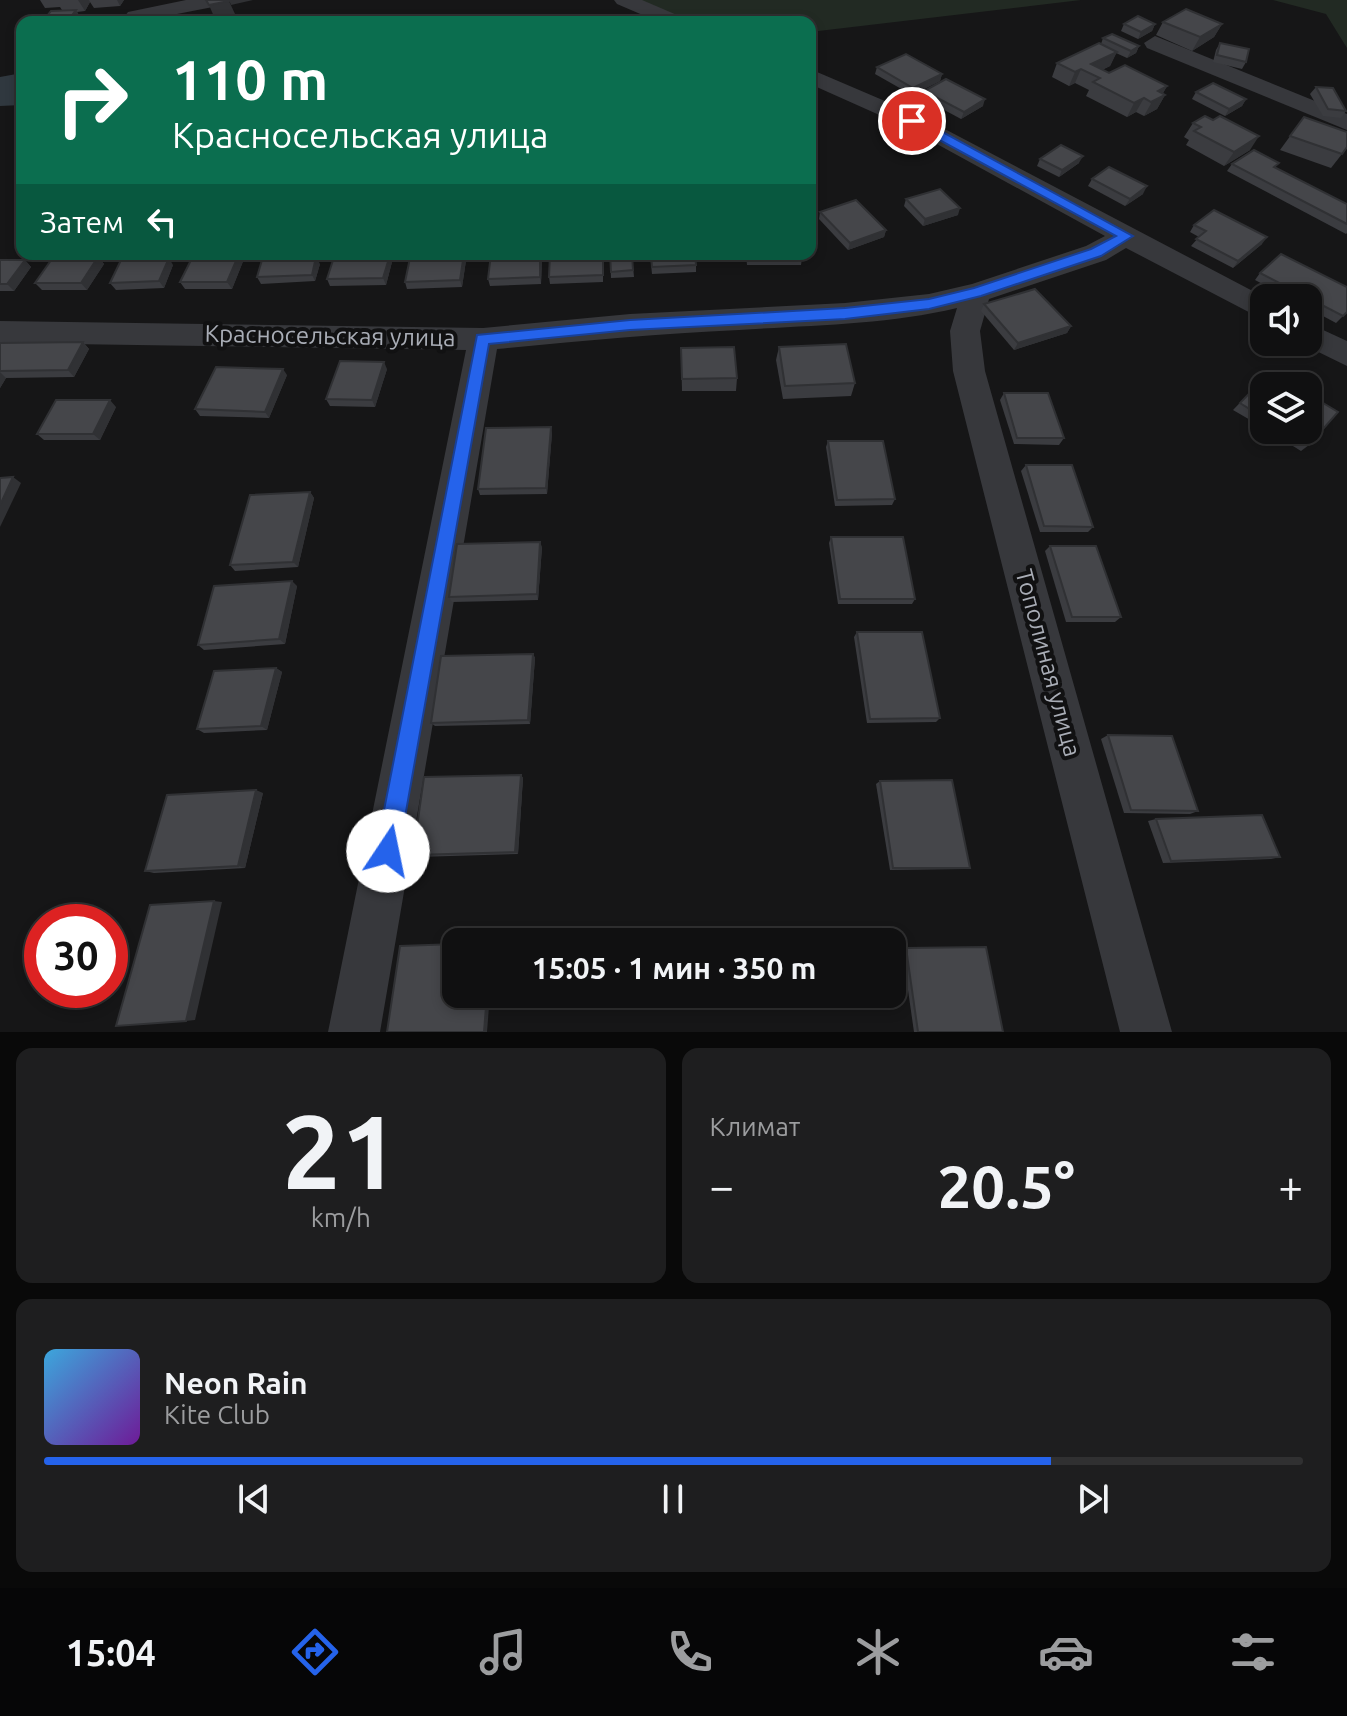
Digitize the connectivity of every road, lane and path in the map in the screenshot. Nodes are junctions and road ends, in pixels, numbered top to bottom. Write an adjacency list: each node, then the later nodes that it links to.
1 (218, 0): 3 (street)
2 (624, 0): 4 (street)
3 (135, 16)
4 (663, 16)
5 (1155, 43): 7 (street)
6 (816, 79): 8 (street)
7 (1347, 123)
8 (1126, 236): 9 (street, Красносельская улица); 10 (street)
9 (976, 293): 12 (street, Красносельская улица); 16 (street, Тополиная улица)
10 (1250, 302)
11 (0, 332): 12 (street, Красносельская улица)
12 (483, 339): 15 (street)
13 (1322, 342): 14 (street)
14 (1347, 355)
15 (354, 1032)
16 (1146, 1032)

